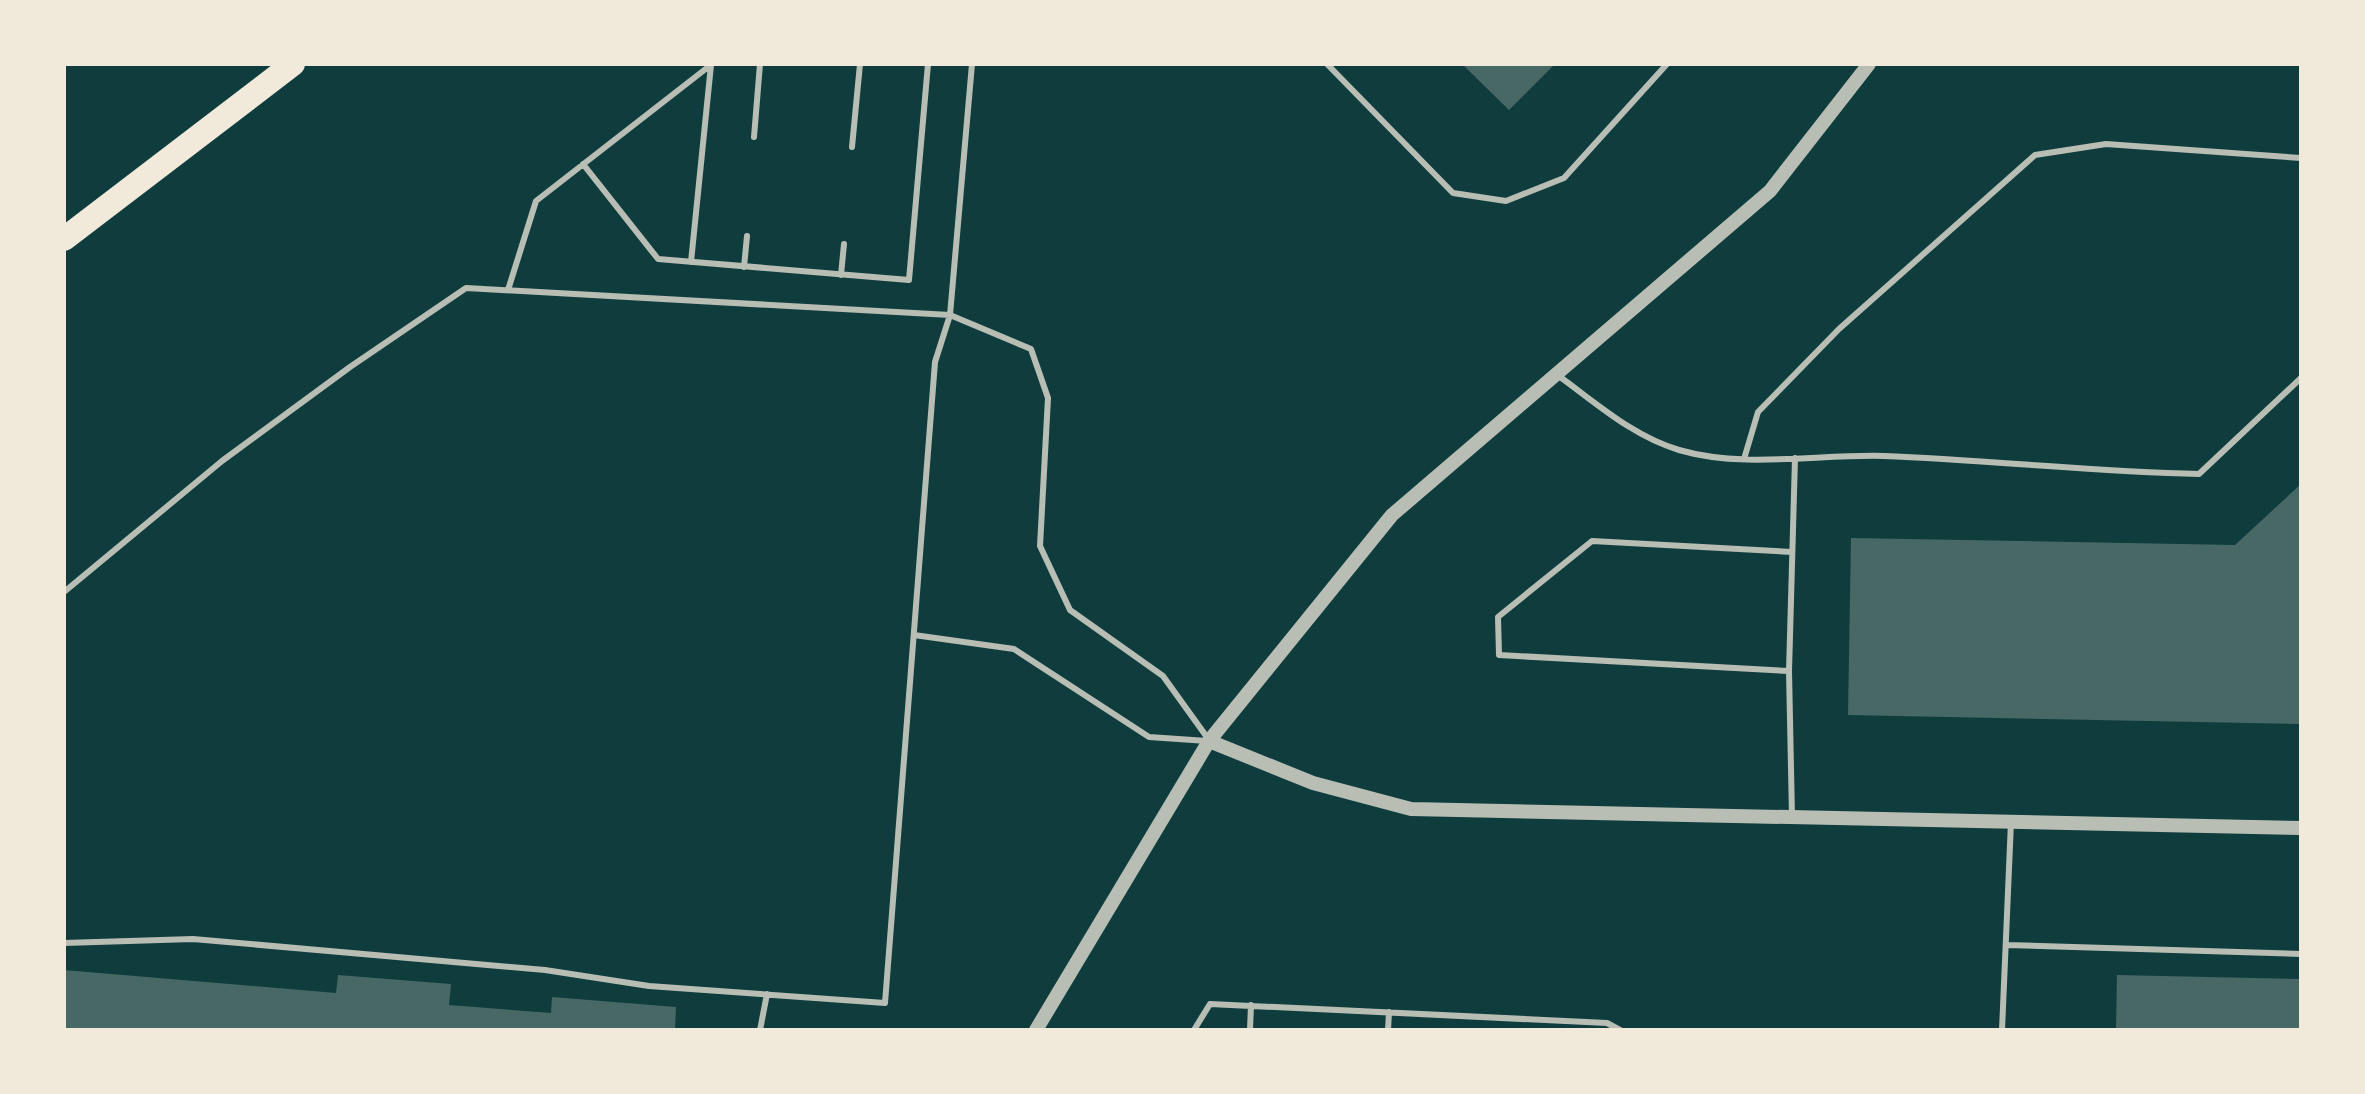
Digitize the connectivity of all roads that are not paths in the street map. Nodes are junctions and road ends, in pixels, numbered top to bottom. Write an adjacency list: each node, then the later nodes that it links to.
1 (293, 64): 15 (highway)
2 (760, 64): 10 (lane)
3 (860, 64): 11 (lane)
4 (928, 64): 19 (lane)
5 (972, 64): 21 (lane)
6 (1327, 64): 7 (lane)
7 (1667, 64)
8 (1869, 64): 22 (street)
9 (712, 65): 13 (lane); 17 (lane)
10 (754, 137)
11 (852, 147)
12 (2301, 158): 25 (lane)
13 (583, 164): 17 (lane); 20 (lane)
14 (747, 236): 18 (lane)
15 (64, 239)
16 (844, 244): 19 (lane)
17 (691, 262): 18 (lane)
18 (744, 267): 19 (lane)
19 (841, 275)
20 (508, 290): 21 (lane); 27 (lane)
21 (950, 315): 28 (lane); 30 (lane)
22 (1556, 374): 25 (lane); 30 (street)
23 (2301, 378): 24 (lane)
24 (1795, 458): 25 (lane); 26 (lane)
25 (1744, 459)
26 (1792, 552): 29 (lane); 29 (lane)
27 (64, 592)
28 (914, 635): 30 (lane); 37 (lane)
29 (1789, 671): 31 (lane)
30 (1209, 741): 31 (street); 42 (street)
31 (1792, 817): 32 (street)
32 (2011, 822): 33 (street); 35 (lane)
33 (2301, 828)
34 (64, 943): 37 (lane)
35 (2006, 945): 36 (lane); 48 (lane)
36 (2301, 954)
37 (767, 994): 41 (lane)
38 (1251, 1005): 39 (lane); 43 (lane); 44 (lane)
39 (1389, 1012): 40 (lane); 45 (lane)
40 (1527, 1018): 46 (lane); 47 (lane)
41 (760, 1030)
42 (1036, 1030)
43 (1194, 1030)
44 (1250, 1030)
45 (1388, 1030)
46 (1526, 1030)
47 (1620, 1030)
48 (2002, 1030)

